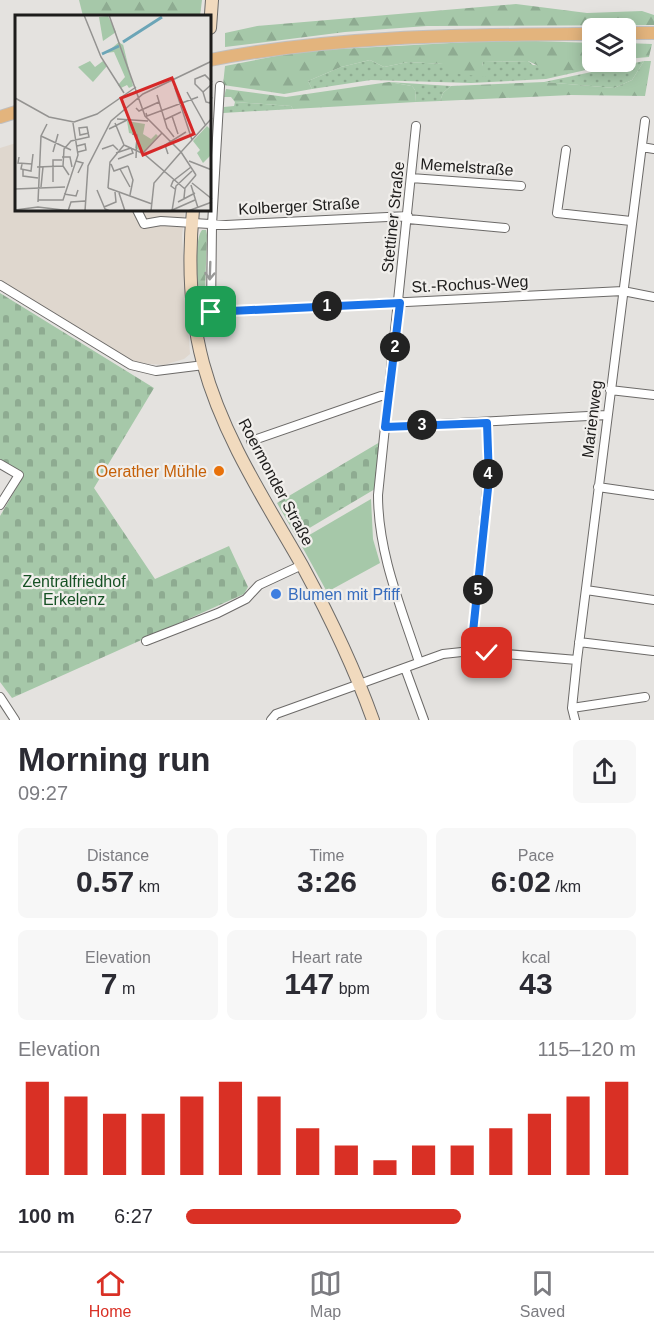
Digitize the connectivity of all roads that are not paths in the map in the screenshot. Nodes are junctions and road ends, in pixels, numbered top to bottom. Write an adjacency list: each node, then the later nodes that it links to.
1 (212, 0): 2 (main road)
2 (211, 15)
3 (582, 34): 4 (main road)
4 (212, 60)
5 (220, 86): 20 (street)
6 (15, 111): 7 (main road)
7 (0, 117)
8 (645, 121): 10 (street, Marienweg)
9 (416, 126): 13 (street, Stettiner Straße)
10 (642, 147): 11 (street); 18 (street, Marienweg)
11 (654, 149)
12 (566, 150): 18 (street)
13 (411, 178): 14 (street, Memelstraße); 17 (street, Stettiner Straße)
14 (520, 186)
15 (138, 212): 19 (street, Kolberger Straße)
16 (193, 212): 19 (main road, Roermonder Straße)
17 (408, 218): 20 (street, Kolberger Straße); 21 (street, Kolberger Straße); 25 (street, Stettiner Straße)
18 (631, 221): 23 (street, Marienweg)
19 (192, 224): 20 (street, Kolberger Straße); 26 (main road, Roermonder Straße)
20 (212, 225): 25 (street, St.-Rochus-Weg, one-way to 25)
21 (505, 228)
22 (0, 285): 26 (street)
23 (623, 291): 24 (street, St.-Rochus-Weg); 25 (street, St.-Rochus-Weg); 27 (street, Marienweg)
24 (654, 297)
25 (400, 303): 29 (street, Stettiner Straße)
26 (204, 365): 38 (main road, Roermonder Straße)
27 (610, 390): 28 (street); 30 (street, Marienweg)
28 (654, 395)
29 (389, 396): 32 (street, Stettiner Straße); 33 (street)
30 (607, 415): 31 (street); 35 (street, Marienweg)
31 (487, 423): 32 (street); 43 (street)
32 (385, 427): 46 (street, Stettiner Straße)
33 (251, 441)
34 (0, 464): 37 (street)
35 (598, 488): 36 (street); 39 (street, Marienweg)
36 (654, 495)
37 (0, 505)
38 (302, 565): 41 (street); 48 (main road, Roermonder Straße)
39 (586, 590): 40 (street); 42 (street, Marienweg)
40 (654, 600)
41 (146, 641)
42 (579, 642): 44 (street); 45 (street, Marienweg)
43 (471, 651): 45 (street); 46 (street)
44 (653, 651)
45 (577, 660): 51 (street, Marienweg)
46 (419, 662): 47 (street)
47 (405, 668): 48 (street); 55 (street)
48 (360, 685): 53 (street); 54 (main road, Roermonder Straße)
49 (0, 697): 52 (street)
50 (645, 697): 51 (street)
51 (572, 708): 56 (street, Marienweg)
52 (15, 720)
53 (271, 720)
54 (373, 720)
55 (424, 720)
56 (575, 720)

